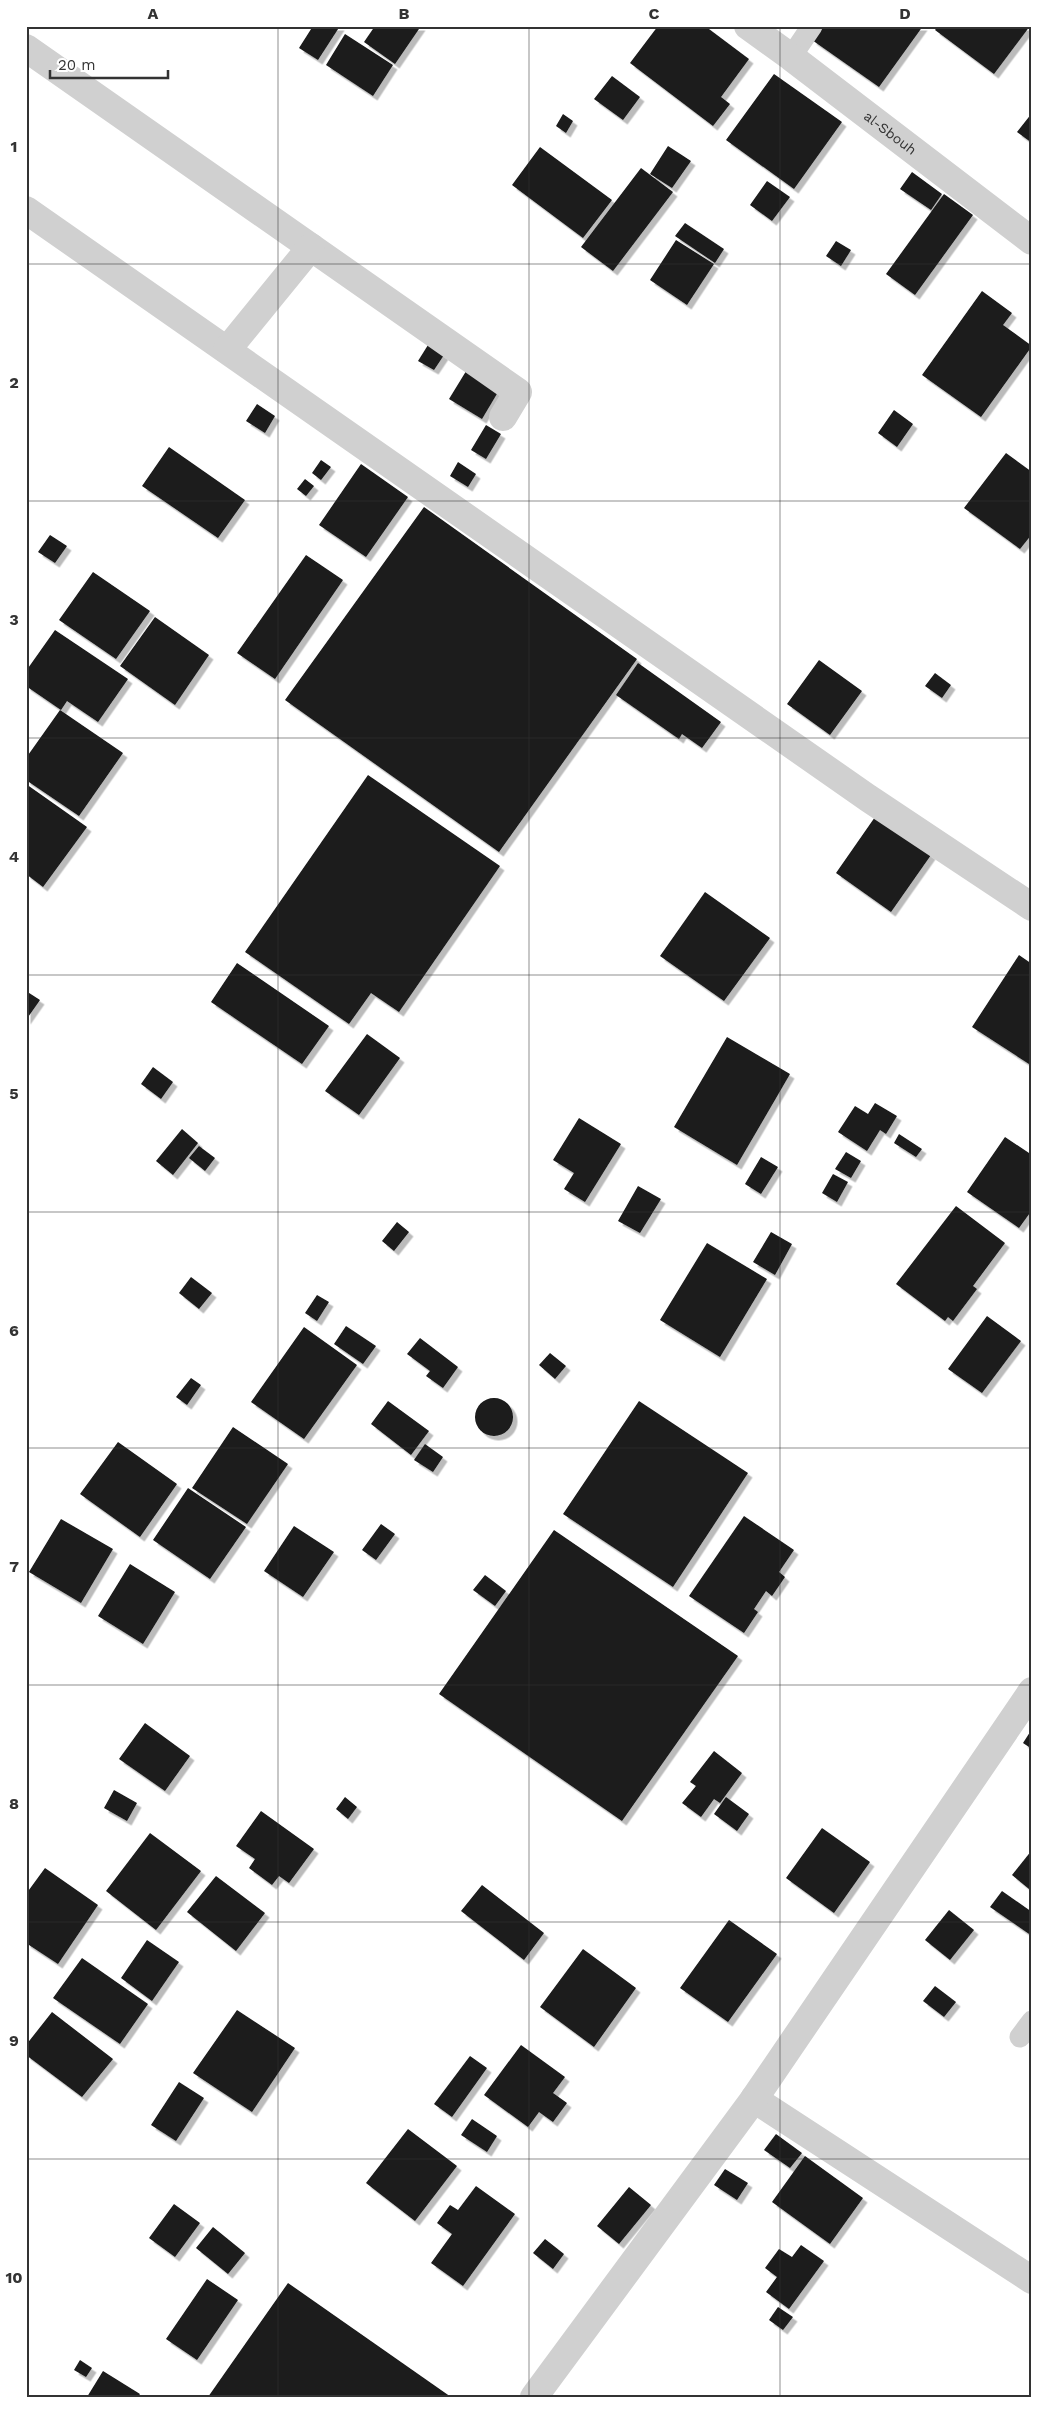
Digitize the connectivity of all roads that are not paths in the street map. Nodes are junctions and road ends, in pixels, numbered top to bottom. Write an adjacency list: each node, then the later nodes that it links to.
1 (748, 26): 4 (street, al-Sbouh)
2 (812, 26): 4 (lane)
3 (26, 48): 7 (street)
4 (791, 57): 6 (street, al-Sbouh)
5 (26, 210): 8 (street)
6 (1032, 241)
7 (311, 247): 8 (street); 9 (street)
8 (227, 350): 10 (street)
9 (503, 417)
10 (1032, 906)
11 (1032, 1691): 12 (street)
12 (754, 2099): 13 (street); 14 (street)
13 (1032, 2280)
14 (534, 2397)

